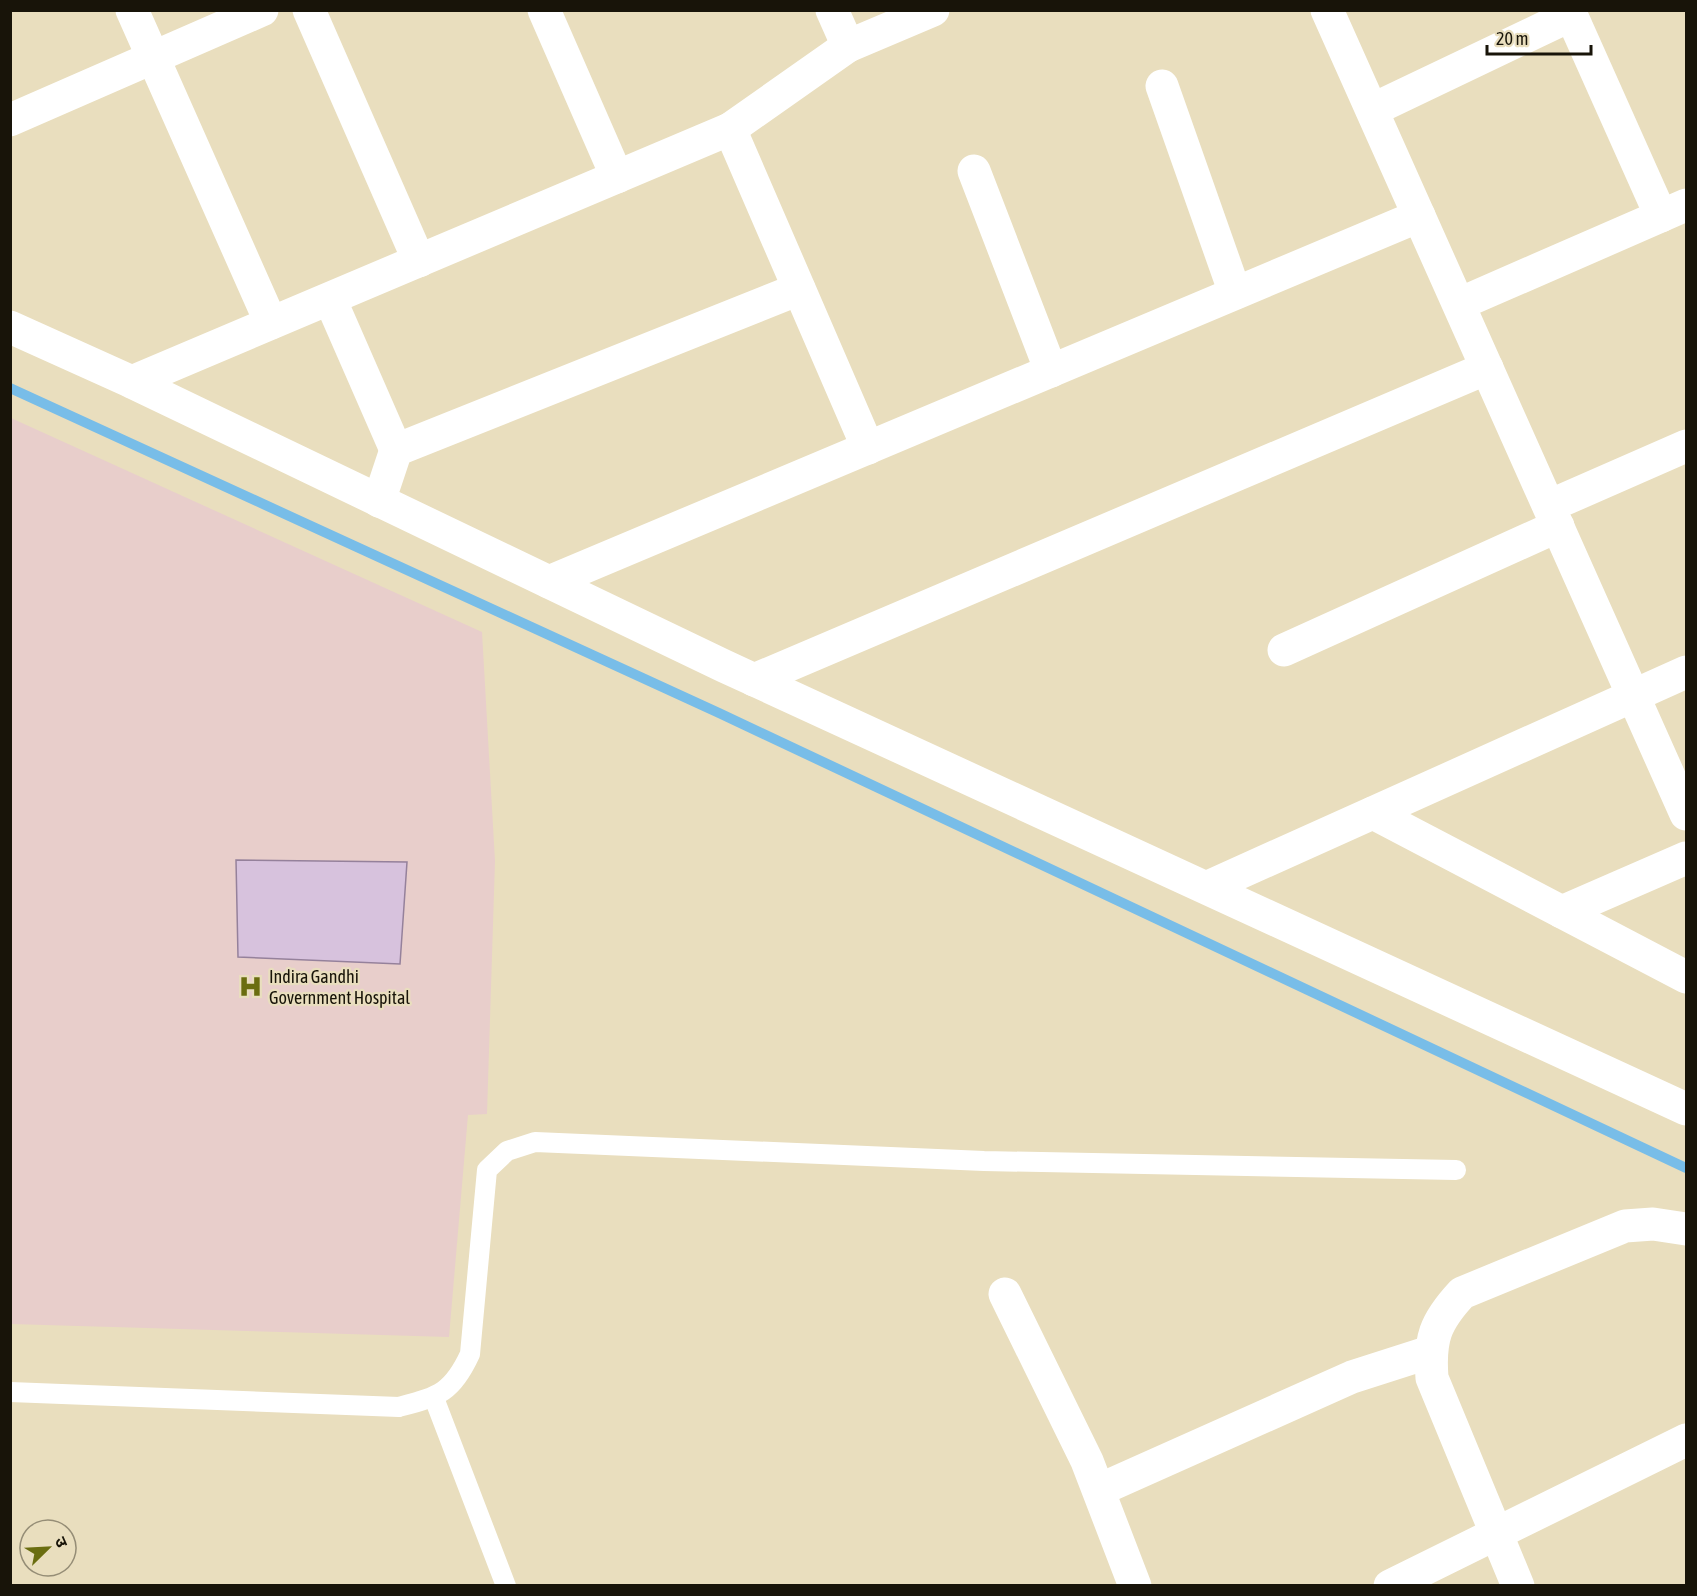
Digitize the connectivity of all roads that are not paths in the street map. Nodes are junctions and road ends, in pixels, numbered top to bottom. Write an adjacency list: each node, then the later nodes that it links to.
1 (132, 10): 10 (street)
2 (262, 10): 10 (street)
3 (309, 10): 19 (street)
4 (544, 10): 16 (street)
5 (832, 10): 9 (street)
6 (933, 10): 9 (street)
7 (1327, 10): 12 (street)
8 (1570, 13): 12 (street); 17 (street)
9 (848, 46): 14 (street)
10 (153, 58): 13 (street); 24 (street)
11 (1162, 86): 21 (street)
12 (1372, 110): 18 (street)
13 (10, 120)
14 (730, 129): 16 (street); 20 (street)
15 (974, 171): 27 (street)
16 (617, 177): 19 (street)
17 (1674, 211): 23 (street)
18 (1419, 216): 21 (street); 23 (street)
19 (419, 261): 22 (street)
20 (800, 289): 30 (street); 31 (street)
21 (1235, 293): 27 (street)
22 (330, 299): 24 (street); 31 (street)
23 (1459, 304): 26 (street)
24 (271, 323): 28 (street)
25 (10, 327): 28 (street)
26 (1487, 368): 33 (street); 37 (street)
27 (1051, 371): 30 (street)
28 (132, 382): 32 (street)
29 (1686, 446): 33 (street)
30 (868, 448): 34 (street)
31 (396, 450): 32 (street)
32 (379, 501): 34 (street)
33 (1553, 516): 35 (street); 38 (street)
34 (549, 582): 37 (street)
35 (1284, 650)
36 (1686, 672): 38 (street)
37 (754, 680): 42 (street)
38 (1633, 695): 39 (street); 40 (street)
39 (1373, 813): 42 (street); 43 (street)
40 (1686, 814)
41 (1686, 858): 43 (street)
42 (1208, 887): 45 (street)
43 (1562, 912): 44 (street)
44 (1686, 977)
45 (1686, 1109)
46 (1456, 1170): 51 (lane)
47 (1686, 1229): 49 (street)
48 (1005, 1294): 53 (street)
49 (1430, 1352): 53 (street); 54 (street)
50 (10, 1392): 51 (lane)
51 (434, 1398): 55 (lane)
52 (1686, 1440): 54 (street)
53 (1099, 1490): 56 (street)
54 (1497, 1535): 57 (street); 58 (street)
55 (506, 1586)
56 (1136, 1586)
57 (1390, 1586)
58 (1518, 1586)

